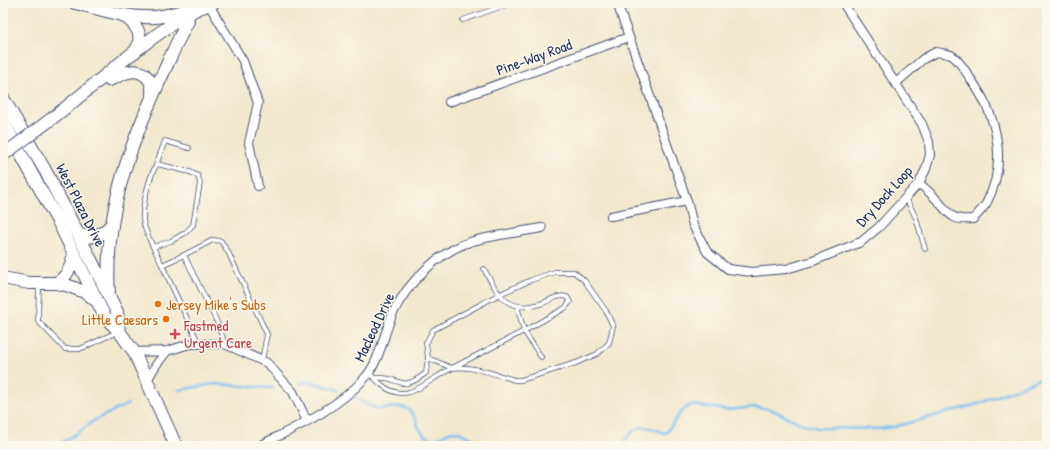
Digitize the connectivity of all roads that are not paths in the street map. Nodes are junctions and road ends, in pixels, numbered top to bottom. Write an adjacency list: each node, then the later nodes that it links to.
1 (75, 3): 7 (main road)
2 (511, 3): 8 (lane)
3 (617, 3): 10 (street, Dry Dock Loop)
4 (843, 3): 13 (street, Dry Dock Loop)
5 (211, 4): 6 (main road); 9 (main road); 23 (street)
6 (195, 10): 7 (main road); 11 (main road)
7 (123, 14): 11 (main road)
8 (463, 20)
9 (188, 21): 12 (main road); 15 (main road)
10 (629, 37): 17 (street, Pine-Way Road); 25 (street, Dry Dock Loop)
11 (135, 52): 14 (main road)
12 (109, 80): 14 (main road); 15 (main road)
13 (896, 83): 22 (street, Dry Dock Loop); 22 (street)
14 (87, 92): 20 (main road, bridge)
15 (152, 94): 27 (main road)
16 (3, 98): 29 (main road, West Plaza Drive)
17 (449, 102)
18 (3, 122): 32 (main road, West Plaza Drive)
19 (189, 148): 21 (lane)
20 (3, 155)
21 (156, 165): 30 (lane); 30 (lane)
22 (918, 183): 24 (street, Dry Dock Loop)
23 (258, 186)
24 (905, 198): 25 (street, Dry Dock Loop); 31 (lane)
25 (687, 201): 26 (street)
26 (611, 216)
27 (112, 224): 29 (main road); 39 (main road)
28 (542, 228): 53 (street, Macleod Drive)
29 (78, 234): 39 (main road, West Plaza Drive)
30 (153, 247): 34 (lane)
31 (925, 249)
32 (74, 254): 37 (main road); 41 (main road, West Plaza Drive)
33 (184, 255): 34 (lane); 46 (lane); 51 (lane)
34 (162, 265): 45 (lane)
35 (484, 269): 40 (lane)
36 (3, 278): 38 (main road)
37 (56, 283): 38 (main road); 41 (main road)
38 (39, 284): 43 (lane)
39 (109, 295): 43 (main road, West Plaza Drive)
40 (498, 295): 42 (lane); 50 (lane); 52 (lane)
41 (98, 302): 43 (main road, West Plaza Drive)
42 (517, 306): 44 (lane); 44 (lane)
43 (119, 331): 48 (main road, West Plaza Drive)
44 (524, 331): 49 (lane); 52 (lane)
45 (199, 344): 46 (street); 47 (street)
46 (225, 344): 51 (street)
47 (167, 351): 48 (street); 55 (street)
48 (134, 352): 55 (main road, West Plaza Drive)
49 (541, 357)
50 (428, 358): 52 (lane); 54 (lane)
51 (262, 360): 56 (street)
52 (452, 368): 54 (lane)
53 (368, 373): 54 (lane); 56 (street, Macleod Drive)
54 (377, 378)
55 (146, 382): 57 (main road, West Plaza Drive)
56 (307, 421): 58 (street, Macleod Drive)
57 (176, 446)
58 (261, 446)

